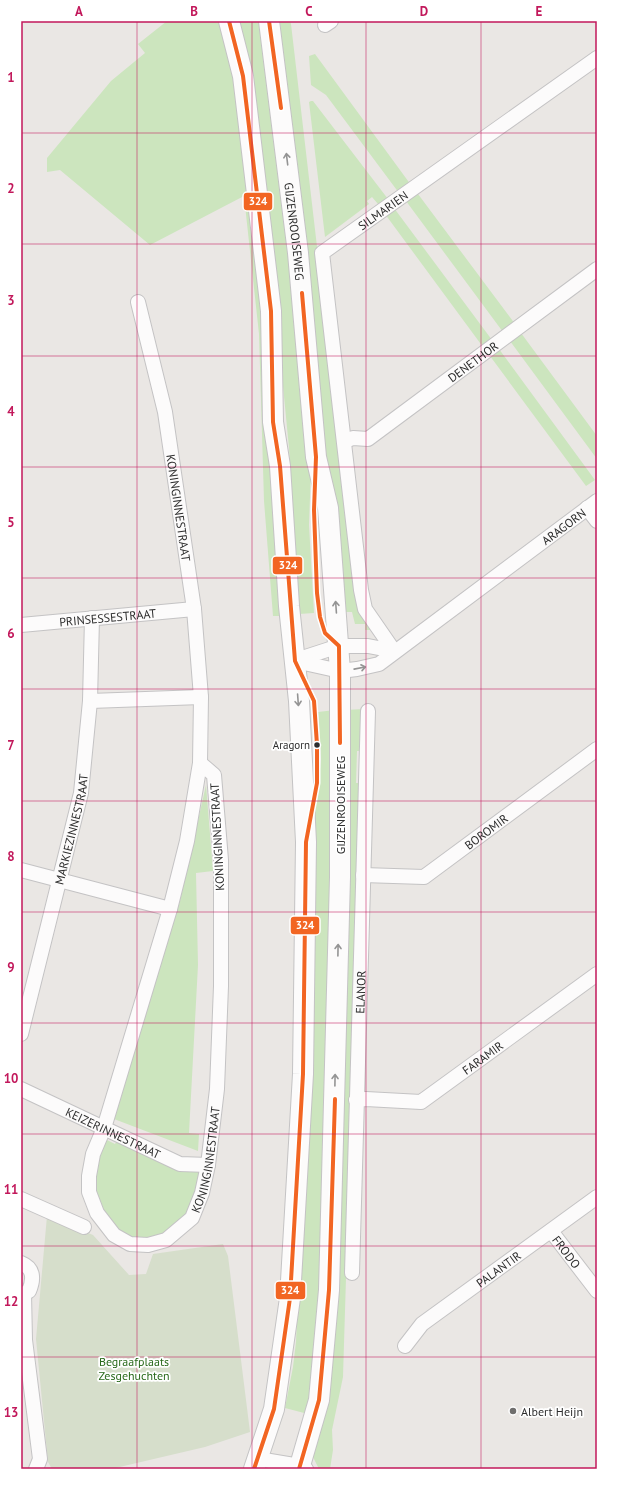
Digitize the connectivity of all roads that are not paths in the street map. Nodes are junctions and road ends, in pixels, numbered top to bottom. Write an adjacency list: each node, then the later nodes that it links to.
1 (230, 21): 14 (main road)
2 (269, 21): 12 (main road, GIJZENROOISEWEG, one-way to 2)
3 (597, 58): 6 (street, SILMARIEN)
4 (597, 269): 6 (street, DENETHOR)
5 (138, 302): 9 (street, KONINGINNESTRAAT)
6 (344, 441): 13 (street)
7 (592, 505): 8 (street); 13 (street, ARAGORN)
8 (597, 521)
9 (194, 609): 10 (street, PRINSESSESTRAAT); 16 (street, KONINGINNESTRAAT)
10 (92, 618): 11 (street, PRINSESSESTRAAT); 17 (street, MARKIEZINNESTRAAT)
11 (21, 625)
12 (339, 646): 13 (street); 14 (street); 15 (main road, GIJZENROOISEWEG)
13 (394, 651): 15 (street, ARAGORN, one-way to 13)
14 (295, 661): 15 (street, ARAGORN); 40 (main road, one-way to 40)
15 (340, 670): 41 (main road, GIJZENROOISEWEG, one-way to 15)
16 (201, 697): 17 (street); 20 (street, KONINGINNESTRAAT)
17 (90, 701): 23 (street, MARKIEZINNESTRAAT)
18 (368, 711): 22 (street, ELANOR)
19 (597, 749): 22 (street, BOROMIR)
20 (200, 763): 24 (street, KONINGINNESTRAAT); 30 (street, KONINGINNESTRAAT)
21 (21, 870): 23 (street)
22 (363, 875): 28 (street, ELANOR)
23 (60, 882): 24 (street); 26 (street, MARKIEZINNESTRAAT)
24 (170, 909): 29 (street, KONINGINNESTRAAT)
25 (597, 974): 28 (street, FARAMIR)
26 (21, 1034)
27 (21, 1089): 29 (street, KEIZERINNESTRAAT)
28 (356, 1100): 36 (street, ELANOR)
29 (104, 1128): 30 (street, KEIZERINNESTRAAT); 30 (street, KONINGINNESTRAAT)
30 (208, 1165)
31 (597, 1197): 34 (street, PALANTIR)
32 (21, 1199): 33 (street)
33 (84, 1227)
34 (552, 1231): 37 (street, FRODO); 39 (street, PALANTIR)
35 (21, 1263): 38 (street)
36 (352, 1273)
37 (597, 1291)
38 (23, 1294): 42 (street)
39 (405, 1346)
40 (262, 1466): 41 (street)
41 (301, 1468)
42 (36, 1469)

